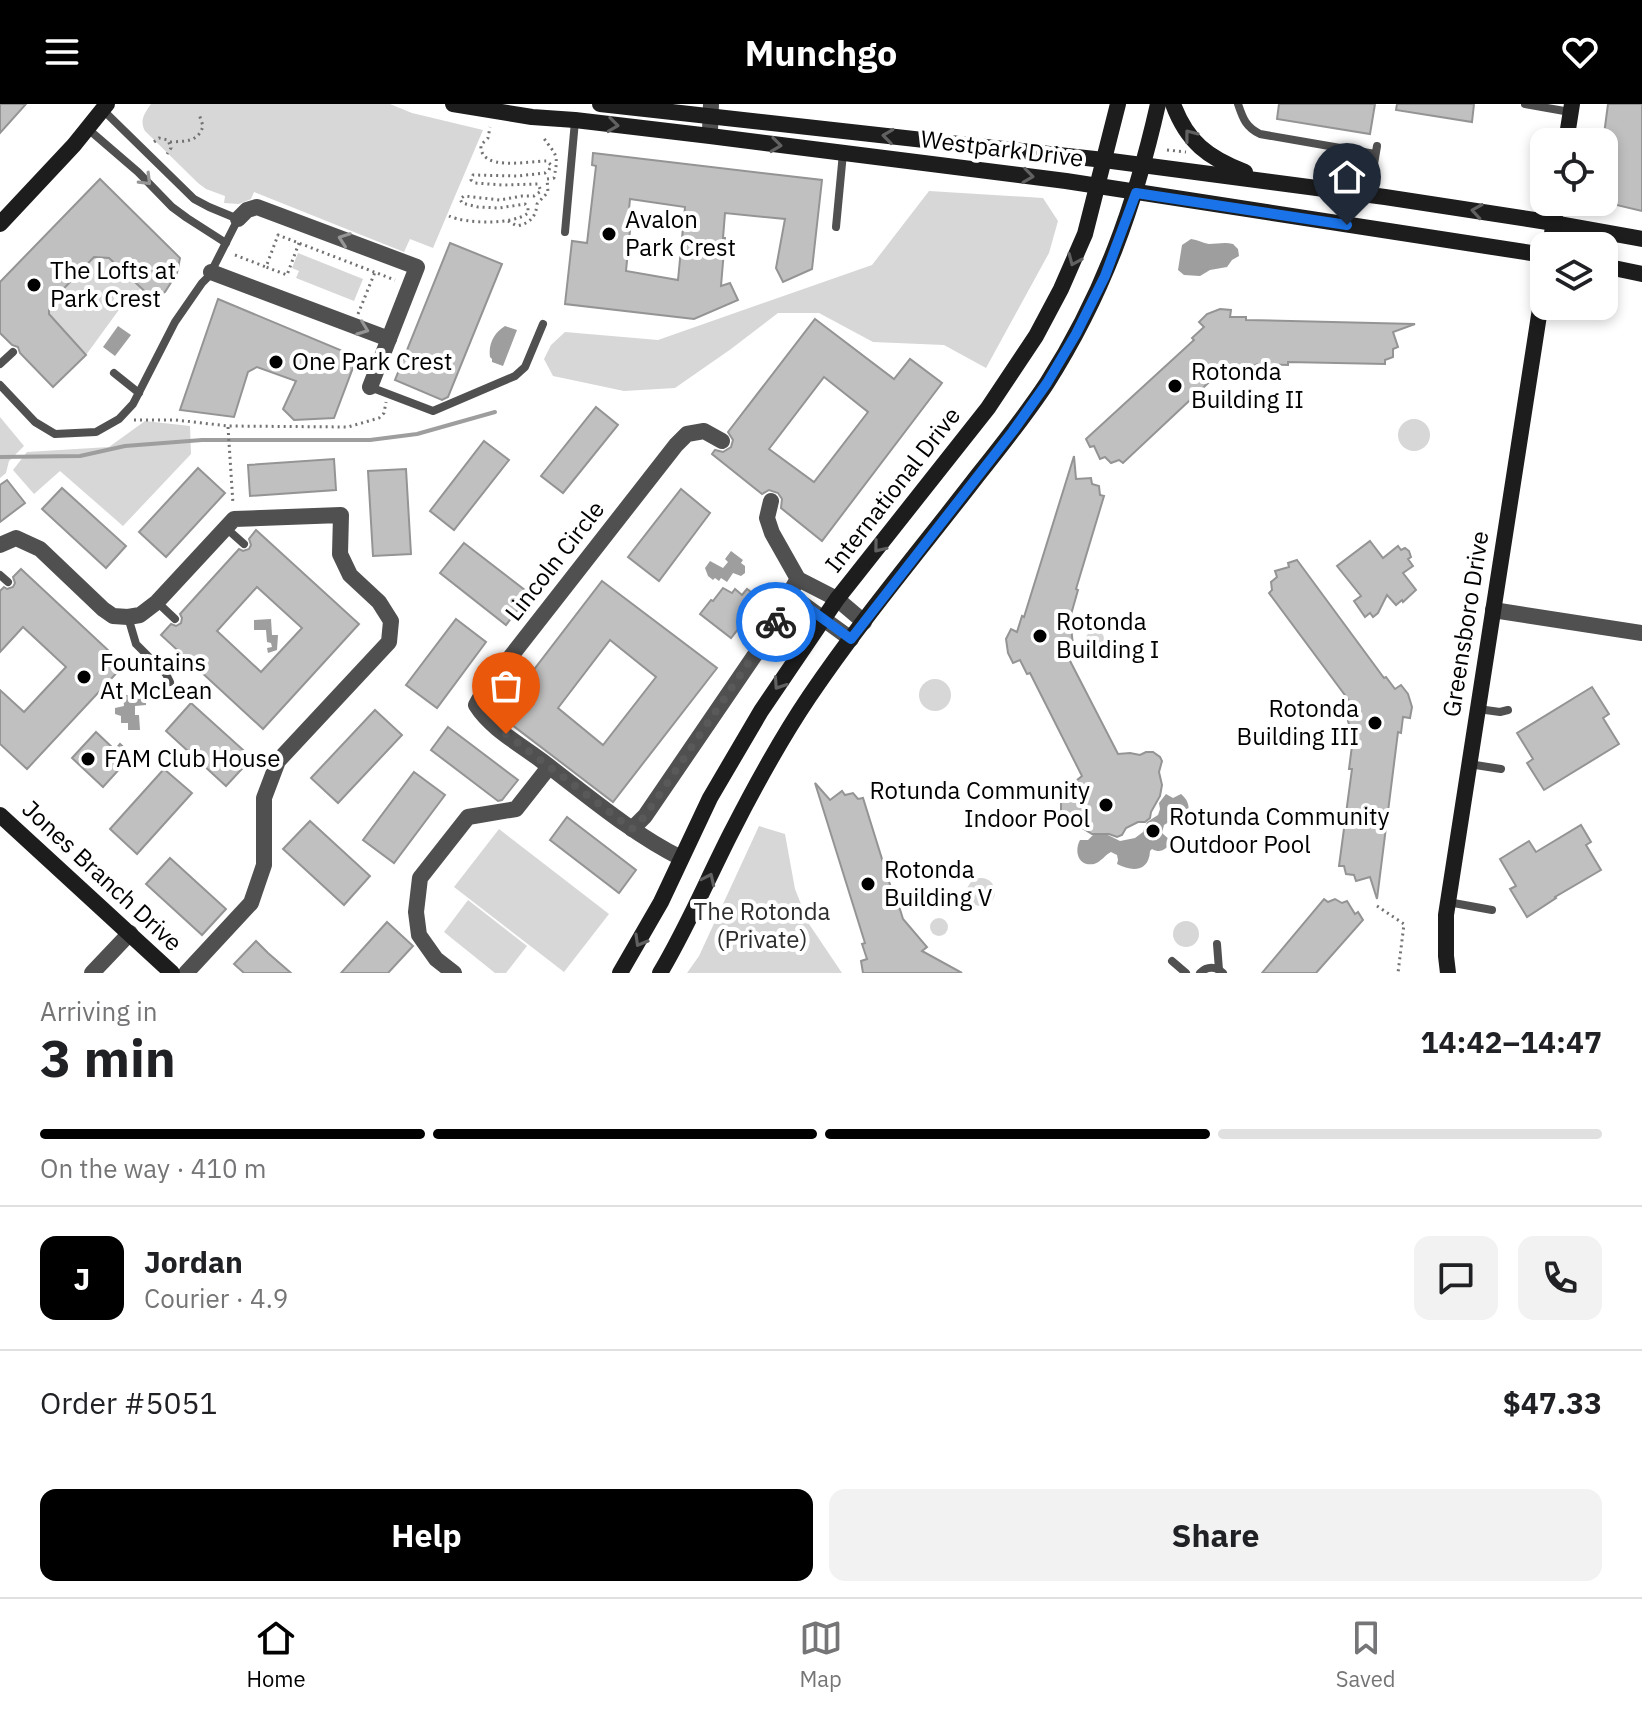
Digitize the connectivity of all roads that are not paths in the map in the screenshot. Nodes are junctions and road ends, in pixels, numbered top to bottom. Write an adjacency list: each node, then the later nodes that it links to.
1 (453, 104): 11 (main road, Westpark Drive)
2 (600, 104): 10 (main road, Westpark Drive)
3 (1118, 104): 16 (main road, International Drive)
4 (1158, 104): 17 (main road)
5 (1173, 104): 18 (main road, one-way to 5)
6 (1238, 104): 21 (lane)
7 (1525, 104): 9 (lane)
8 (105, 107): 12 (main road); 23 (lane)
9 (1571, 108): 13 (main road)
10 (711, 110): 14 (street); 16 (main road, Westpark Drive, one-way to 10)
11 (575, 120): 14 (main road, Westpark Drive, one-way to 14); 27 (lane)
12 (87, 128): 25 (main road); 30 (lane, one-way to 30)
13 (1568, 128)
14 (710, 136): 15 (main road, Westpark Drive, one-way to 15)
15 (843, 153): 19 (main road, Westpark Drive, one-way to 19); 26 (lane)
16 (1104, 160): 17 (main road, Westpark Drive); 19 (main road, International Drive)
17 (1144, 165): 18 (main road, Westpark Drive); 20 (main road)
18 (1268, 181): 21 (main road, Westpark Drive)
19 (1098, 186): 20 (main road, Westpark Drive); 53 (main road, International Drive, one-way to 53)
20 (1136, 193): 31 (main road, Westpark Drive); 59 (main road)
21 (1369, 194): 24 (main road, Westpark Drive, one-way to 21)
22 (1555, 216): 24 (main road)
23 (238, 219): 30 (lane); 37 (street, one-way to 23)
24 (1554, 223): 28 (main road); 29 (main road, Westpark Drive)
25 (0, 224)
26 (836, 227)
27 (565, 232)
28 (1552, 232)
29 (1642, 239)
30 (226, 243): 33 (lane)
31 (1530, 253)
32 (1618, 269): 34 (main road)
33 (211, 272): 37 (street, one-way to 37); 43 (lane)
34 (1642, 274)
35 (1538, 320): 55 (main road, Greensboro Drive)
36 (543, 324): 42 (lane)
37 (389, 339): 42 (street)
38 (13, 352): 39 (lane)
39 (0, 364)
40 (114, 373): 43 (lane)
41 (0, 385): 43 (lane)
42 (370, 387)
43 (139, 393)
44 (722, 441): 66 (street, Lincoln Circle)
45 (771, 501): 50 (street)
46 (230, 524): 47 (lane); 54 (street); 79 (street)
47 (244, 544)
48 (0, 545): 56 (street)
49 (0, 575): 51 (lane)
50 (798, 579): 52 (street); 53 (street)
51 (8, 582)
52 (789, 594): 58 (street); 69 (street)
53 (837, 599): 58 (main road, International Drive); 59 (street)
54 (157, 602): 56 (street); 57 (lane)
55 (1493, 610): 60 (street); 63 (main road, Greensboro Drive)
56 (128, 617): 62 (lane)
57 (175, 619)
58 (823, 620): 61 (street); 70 (main road, International Drive, one-way to 70)
59 (864, 622): 61 (main road)
60 (1642, 633)
61 (851, 639): 82 (main road, one-way to 61)
62 (170, 682)
63 (1478, 709): 64 (lane); 65 (main road, Greensboro Drive)
64 (1508, 710)
65 (1469, 764): 67 (lane); 71 (main road, Greensboro Drive)
66 (549, 767): 69 (street, Lincoln Circle); 80 (street)
67 (1501, 769)
68 (0, 815): 73 (main road, Jones Branch Drive)
69 (632, 829): 70 (street, Lincoln Circle)
70 (681, 858): 81 (main road, International Drive, one-way to 81)
71 (1448, 902): 72 (lane); 85 (main road, Greensboro Drive)
72 (1492, 910)
73 (130, 933): 77 (street); 78 (main road, Jones Branch Drive)
74 (1217, 944): 76 (lane)
75 (1172, 961): 83 (lane)
76 (1221, 971): 84 (lane)
77 (92, 973)
78 (172, 973)
79 (186, 973)
80 (454, 973)
81 (620, 973)
82 (660, 973)
83 (1186, 973)
84 (1200, 973)
85 (1448, 973)

